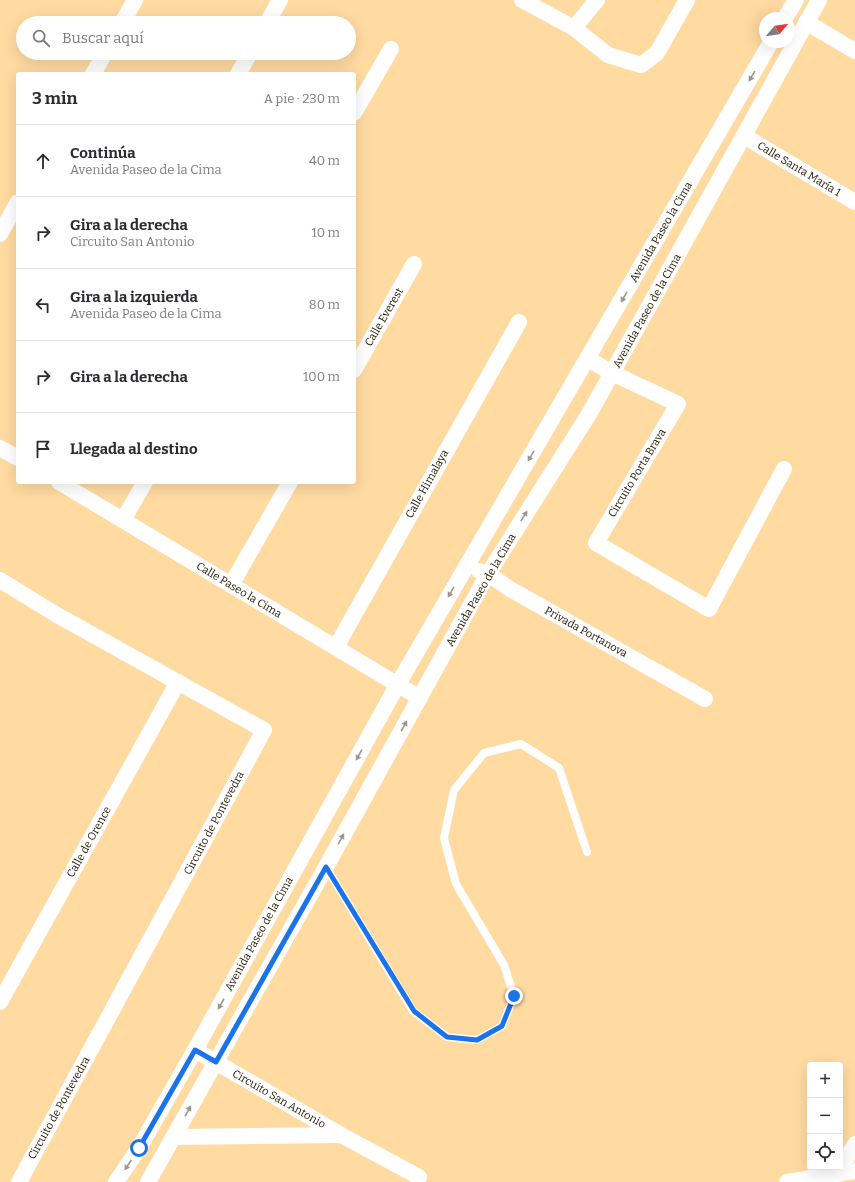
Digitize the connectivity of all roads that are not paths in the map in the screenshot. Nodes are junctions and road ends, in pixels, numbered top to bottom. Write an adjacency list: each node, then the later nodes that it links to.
1 (135, 0): 9 (street)
2 (280, 0): 10 (street)
3 (522, 0): 12 (street)
4 (597, 0): 12 (street)
5 (687, 0): 12 (street)
6 (796, 0): 8 (street)
7 (818, 0): 11 (street, Avenida Paseo de la Cima)
8 (789, 12)
9 (126, 16)
10 (271, 16)
11 (806, 22): 15 (street); 21 (street, Avenida Paseo de la Cima)
12 (574, 28)
13 (391, 48): 20 (street)
14 (768, 48): 27 (street, Avenida Paseo la Cima, one-way to 27)
15 (855, 51)
16 (101, 60): 18 (street)
17 (246, 60): 19 (street)
18 (93, 72)
19 (239, 72)
20 (356, 109)
21 (744, 136): 22 (street, Calle Santa María 1); 29 (street, Avenida Paseo de la Cima)
22 (855, 202)
23 (16, 206): 24 (street)
24 (0, 234)
25 (414, 264): 28 (street, Calle Everest)
26 (519, 322): 41 (street, Calle Himalaya)
27 (588, 359): 29 (street); 37 (street, Avenida Paseo la Cima, one-way to 37)
28 (356, 366)
29 (612, 373): 32 (street, Circuito Porta Brava); 38 (street, Avenida Paseo de la Cima, one-way to 29)
30 (0, 448): 31 (street)
31 (16, 456)
32 (784, 470)
33 (62, 484): 36 (street, Calle Paseo la Cima)
34 (144, 484): 36 (street)
35 (289, 484): 40 (street)
36 (123, 520): 40 (street, Calle Paseo la Cima)
37 (466, 566): 38 (street, Privada Portanova); 43 (street, Avenida Paseo de la Cima, one-way to 43)
38 (488, 574): 44 (street, Avenida Paseo de la Cima); 45 (street, Privada Portanova)
39 (0, 580): 42 (street, Circuito de Pontevedra)
40 (231, 585): 41 (street, Calle Paseo la Cima)
41 (336, 647): 43 (street, Calle Paseo la Cima)
42 (178, 682): 48 (street, Calle de Orence); 57 (street, Circuito de Pontevedra)
43 (398, 684): 44 (street, Calle Paseo la Cima); 49 (street, Avenida Paseo de la Cima, one-way to 49)
44 (420, 698): 47 (street, Avenida Paseo de la Cima, one-way to 44)
45 (705, 699)
46 (587, 852): 47 (lane)
47 (326, 867): 50 (street, Avenida Paseo de la Cima)
48 (0, 1002)
49 (195, 1050): 50 (street, Circuito San Antonio); 58 (street, Avenida Paseo de la Cima, one-way to 58)
50 (216, 1062): 51 (street, Circuito San Antonio); 52 (street, Avenida Paseo de la Cima, one-way to 50)
51 (341, 1136): 52 (street, Circuito San Antonio); 56 (street, Circuito San Antonio)
52 (173, 1137): 59 (street, Avenida Paseo de la Cima)
53 (855, 1144): 55 (street)
54 (855, 1171): 55 (street)
55 (837, 1174): 60 (street)
56 (419, 1177)
57 (18, 1182)
58 (116, 1182)
59 (148, 1182)
60 (787, 1182)

